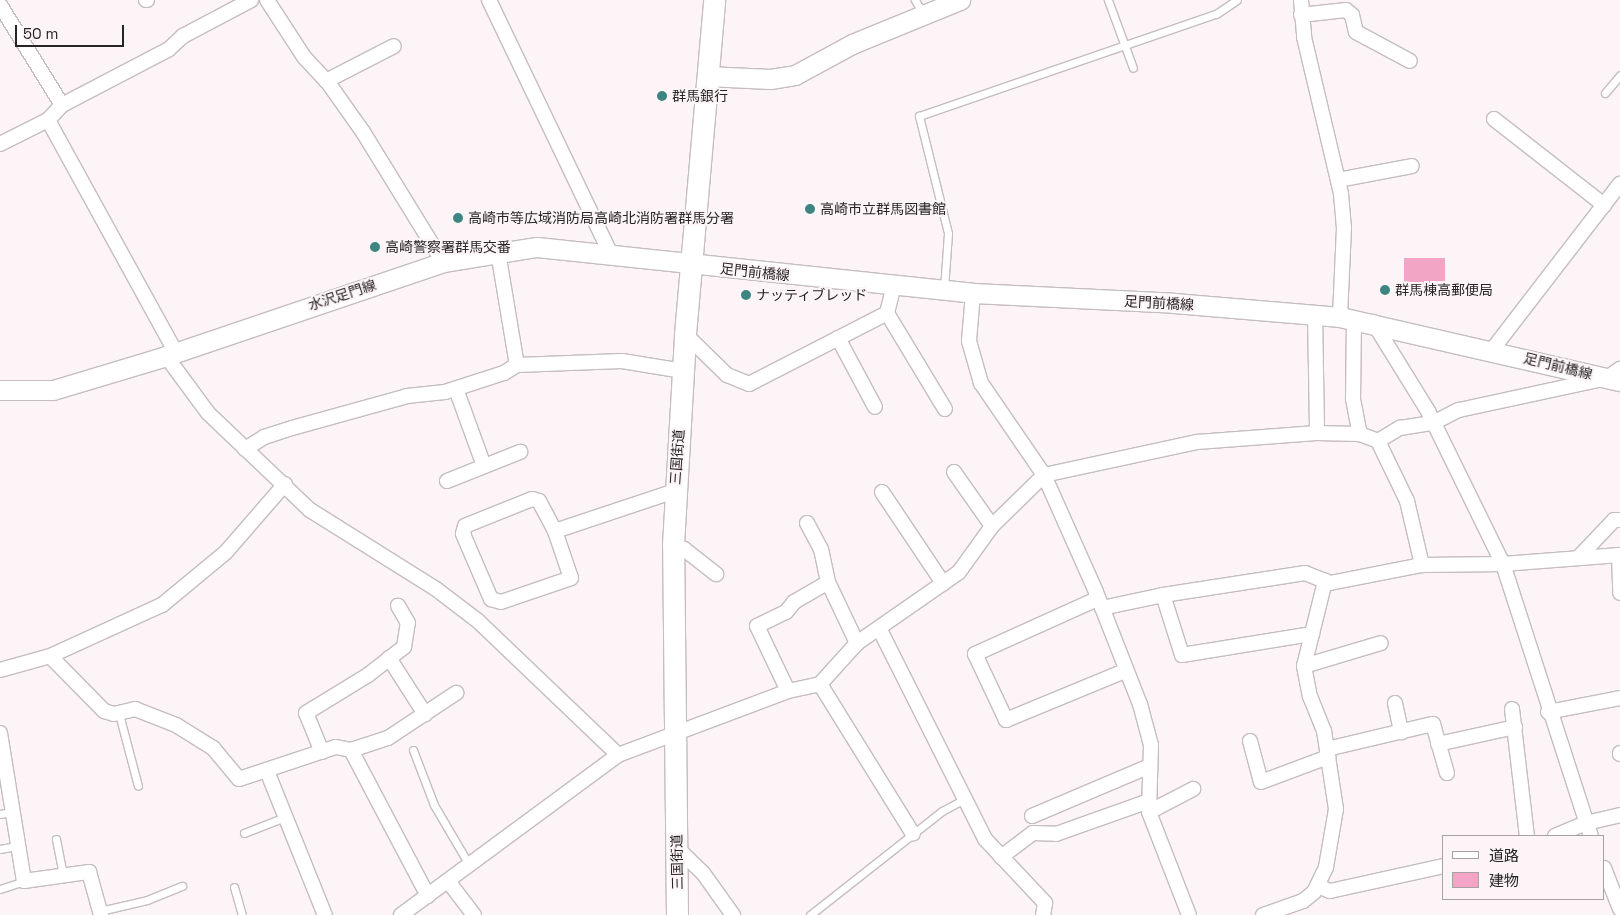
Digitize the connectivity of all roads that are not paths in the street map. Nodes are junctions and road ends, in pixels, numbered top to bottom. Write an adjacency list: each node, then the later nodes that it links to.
1 (250, 0): 20 (street)
2 (267, 0): 18 (street)
3 (489, 0): 29 (street)
4 (714, 0): 17 (main road, 三国街道)
5 (960, 0): 10 (main road)
6 (1108, 0): 13 (lane)
7 (1237, 0): 13 (lane)
8 (1301, 0): 11 (street)
9 (0, 5): 20 (street)
10 (919, 7): 17 (main road)
11 (1301, 15): 14 (street); 25 (street)
12 (394, 46): 18 (street)
13 (1125, 47): 15 (lane); 33 (lane)
14 (1410, 61)
15 (1133, 68)
16 (1620, 75): 19 (lane)
17 (707, 76): 31 (main road, 三国街道)
18 (326, 81): 30 (street)
19 (1605, 93)
20 (62, 106): 22 (street)
21 (1494, 119): 27 (street)
22 (48, 120): 23 (street); 42 (street)
23 (0, 144)
24 (1412, 166): 25 (street)
25 (1338, 180): 37 (street)
26 (1620, 184): 27 (street)
27 (1604, 205): 41 (street)
28 (498, 252): 29 (main road, 水沢足門線); 30 (main road, 水沢足門線); 43 (street)
29 (611, 255): 31 (main road, 水沢足門線)
30 (443, 262): 42 (main road, 水沢足門線)
31 (691, 266): 32 (main road, 足門前橋線); 39 (main road, 三国街道)
32 (894, 285): 33 (main road, 足門前橋線); 35 (street)
33 (944, 289): 34 (main road, 足門前橋線)
34 (974, 293): 36 (main road, 足門前橋線); 58 (street)
35 (887, 313): 40 (street); 49 (street)
36 (1315, 314): 37 (main road, 足門前橋線); 51 (street)
37 (1347, 318): 38 (main road, 足門前橋線); 52 (street)
38 (1373, 322): 41 (main road, 足門前橋線); 50 (street)
39 (685, 334): 40 (street); 44 (main road, 三国街道)
40 (838, 338): 48 (street)
41 (1492, 350): 45 (main road, 足門前橋線)
42 (170, 354): 47 (main road, 水沢足門線); 54 (street)
43 (517, 365): 44 (street); 46 (street)
44 (683, 371): 61 (main road, 三国街道)
45 (1616, 376): 50 (street)
46 (456, 389): 54 (street); 56 (street)
47 (0, 390)
48 (875, 407)
49 (944, 409)
50 (1433, 423): 53 (street); 70 (street)
51 (1317, 433): 52 (street); 58 (street)
52 (1360, 434): 53 (street)
53 (1378, 441): 71 (street)
54 (244, 449): 60 (street)
55 (520, 452): 56 (street)
56 (484, 466): 59 (street)
57 (954, 472): 65 (street)
58 (1044, 475): 65 (street); 78 (street)
59 (447, 481)
60 (285, 484): 84 (street); 108 (street)
61 (675, 491): 66 (street); 67 (main road, 三国街道)
62 (882, 492): 75 (street)
63 (1620, 520): 69 (street)
64 (807, 523): 74 (street)
65 (992, 526): 75 (street)
66 (555, 531): 66 (street)
67 (673, 545): 72 (street); 100 (main road, 三国街道)
68 (1619, 555): 69 (street); 76 (street)
69 (1578, 558): 70 (street)
70 (1503, 564): 71 (street); 95 (street)
71 (1422, 565): 73 (street)
72 (716, 574)
73 (1325, 581): 77 (street); 81 (street)
74 (828, 582): 82 (street); 90 (street)
75 (943, 583): 80 (street)
76 (1620, 593)
77 (1163, 594): 78 (street); 81 (street)
78 (1099, 603): 88 (street); 88 (street)
79 (398, 606): 85 (street)
80 (880, 630): 82 (street); 114 (street)
81 (1312, 634): 86 (street)
82 (857, 643): 89 (street)
83 (1381, 643): 86 (street)
84 (50, 656): 87 (street); 96 (street)
85 (389, 658): 97 (street); 106 (street)
86 (1304, 666): 107 (street)
87 (0, 670)
88 (1125, 671): 109 (street)
89 (820, 684): 90 (street); 122 (street)
90 (788, 691): 100 (street)
91 (456, 693): 97 (street)
92 (1620, 698): 95 (street)
93 (1395, 703): 99 (street)
94 (1512, 709): 98 (street)
95 (1548, 712): 120 (street)
96 (118, 714): 110 (street); 112 (lane)
97 (425, 714): 104 (street)
98 (1515, 727): 103 (street); 123 (street)
99 (1401, 732): 103 (street); 107 (street)
100 (675, 736): 108 (street); 128 (main road, 三国街道)
101 (1250, 741): 107 (street)
102 (1, 742): 116 (street)
103 (1438, 744): 111 (street)
104 (351, 750): 106 (street); 141 (street)
105 (413, 750): 131 (lane)
106 (322, 752): 110 (street)
107 (1328, 753): 138 (street)
108 (618, 755): 131 (street)
109 (1150, 766): 115 (street); 118 (street)
110 (267, 771): 119 (street)
111 (1447, 773)
112 (138, 786)
113 (1193, 789): 115 (street)
114 (964, 800): 122 (lane); 130 (street)
115 (1149, 807): 130 (street); 152 (street)
116 (5, 813): 127 (street)
117 (1620, 815): 120 (street)
118 (1032, 816)
119 (285, 818): 121 (lane); 145 (street)
120 (1586, 823): 124 (street); 125 (street)
121 (244, 833)
122 (913, 834): 150 (lane)
123 (1528, 835)
124 (1557, 835)
125 (1591, 835)
126 (56, 839): 134 (lane)
127 (17, 846): 129 (lane); 135 (street)
128 (676, 847): 148 (main road, 三国街道); 149 (street)
129 (0, 849)
130 (1000, 857): 151 (street)
131 (470, 866): 136 (street)
132 (1442, 866): 138 (street)
133 (1605, 871): 142 (street)
134 (63, 874): 135 (street); 143 (street)
135 (24, 881): 140 (lane)
136 (448, 881): 141 (street); 147 (street)
137 (182, 886): 143 (lane)
138 (1318, 886): 153 (street)
139 (234, 887): 144 (lane)
140 (0, 889)
141 (428, 896): 146 (street)
142 (1620, 909)
143 (100, 913)
144 (242, 915)
145 (325, 915)
146 (401, 915)
147 (474, 915)
148 (677, 915)
149 (733, 915)
150 (810, 915)
151 (1043, 915)
152 (1189, 915)
153 (1263, 915)

